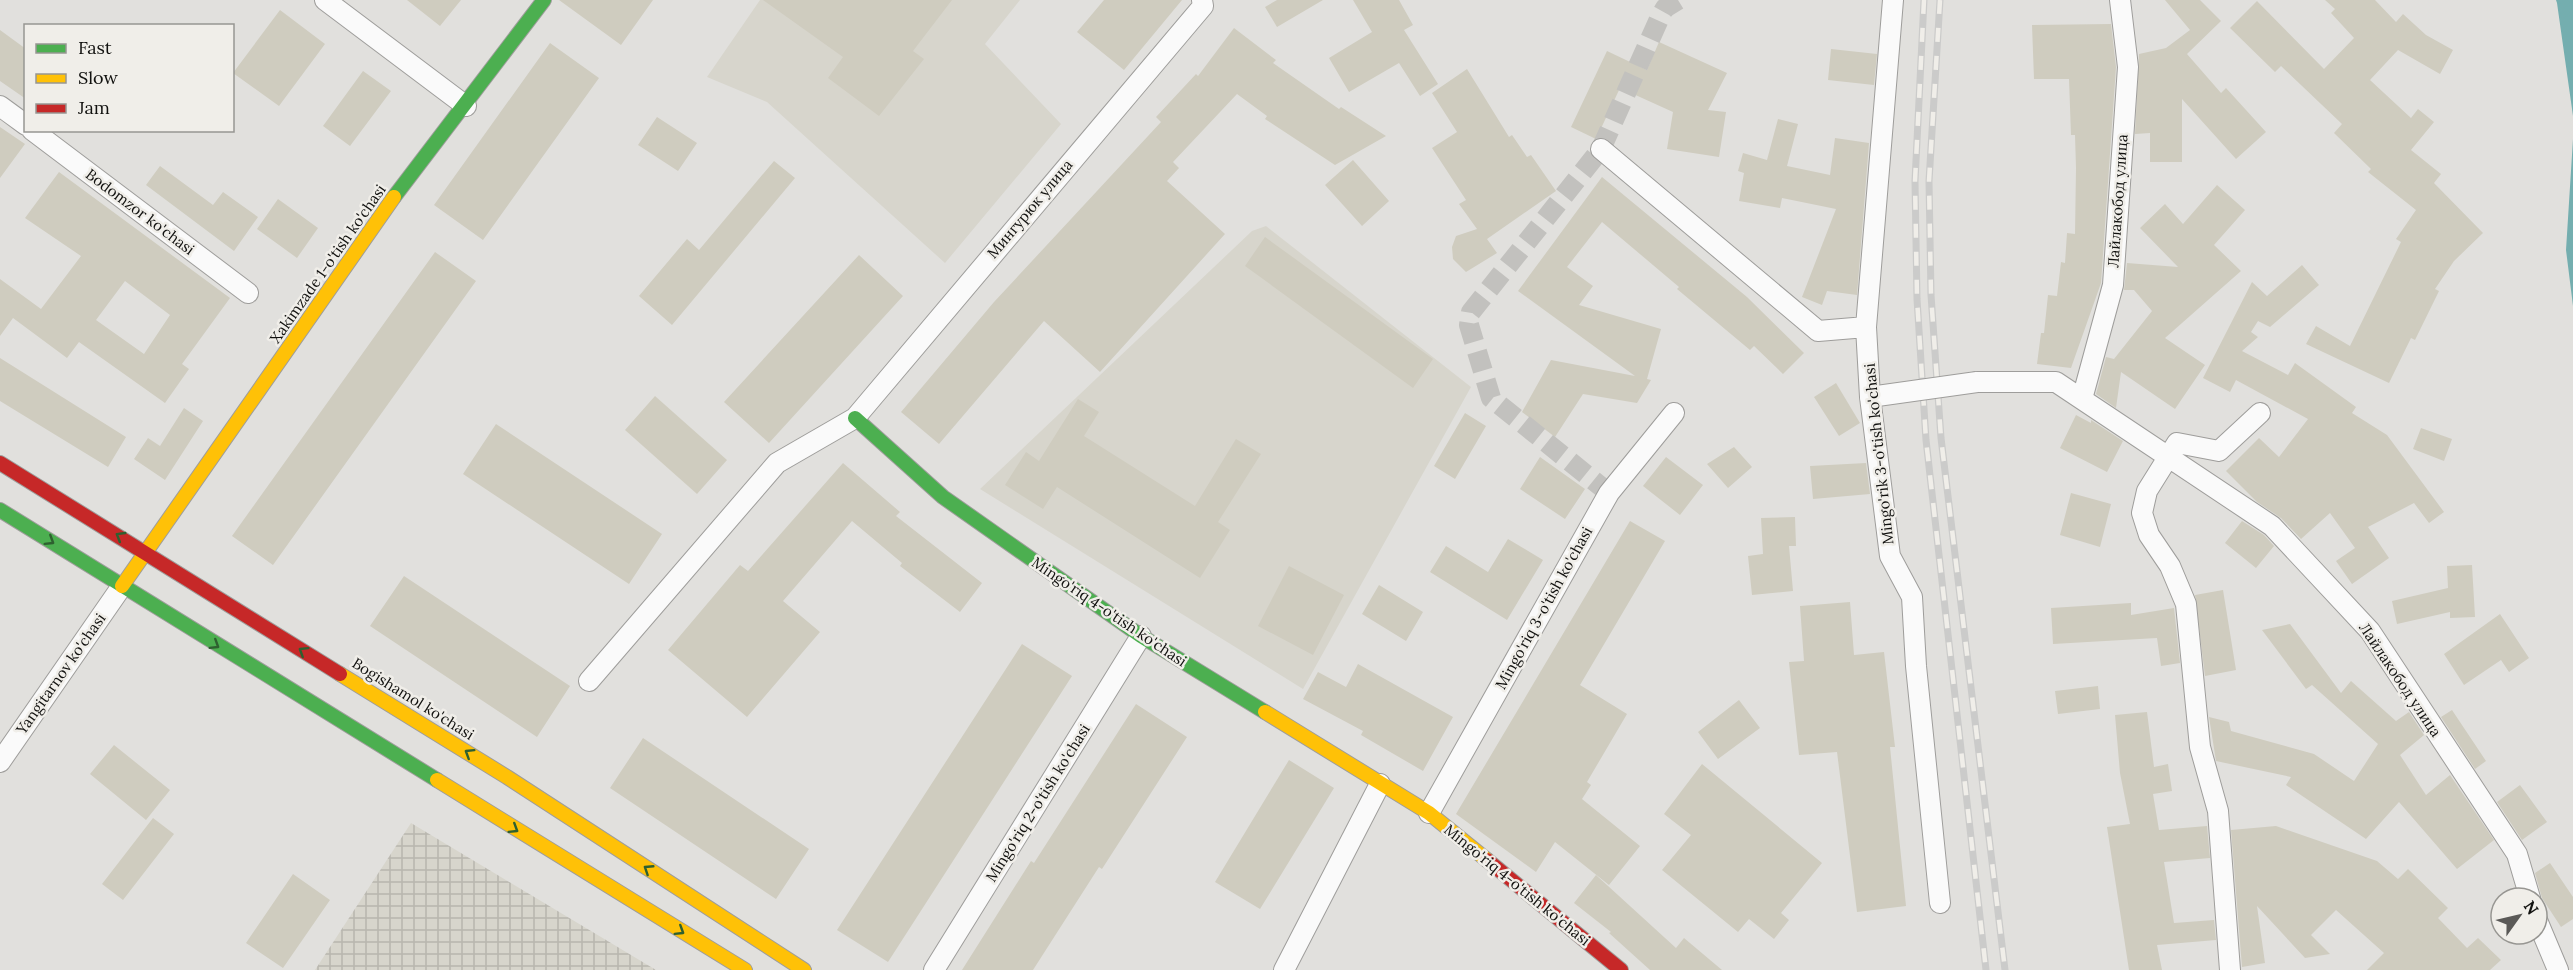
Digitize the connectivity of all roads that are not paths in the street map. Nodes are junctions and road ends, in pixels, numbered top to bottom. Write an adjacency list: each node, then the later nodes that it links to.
1 (324, 0): 7 (street)
2 (544, 0): 7 (main road, Xakimzade 1-o'tish ko'chasi)
3 (1202, 0): 17 (street, Мингурюк улица)
4 (1893, 0): 12 (street, Mingo'rik 3-o'tish ko'chasi)
5 (2120, 0): 14 (street, Лайлакобод улица)
6 (0, 106): 8 (street)
7 (466, 106): 21 (main road, Xakimzade 1-o'tish ko'chasi)
8 (24, 124)
9 (35, 132): 11 (street, Bodomzor ko'chasi)
10 (1601, 149): 12 (street)
11 (248, 293)
12 (1866, 327): 13 (street, Mingo'rik 3-o'tish ko'chasi)
13 (1870, 397): 14 (street, Лайлакобод улица, bridge); 31 (street, Mingo'rik 3-o'tish ko'chasi)
14 (2082, 399): 18 (street, Лайлакобод улица)
15 (2260, 412): 18 (street)
16 (1674, 413): 29 (street, Mingo'riq 3-o'tish ko'chasi)
17 (855, 418): 23 (main road, Mingo'riq 4-o'tish ko'chasi); 24 (street, Мингурюк улица)
18 (2166, 457): 30 (street, Лайлакобод улица); 40 (street)
19 (0, 463): 21 (main road, Bogishamol ko'chasi, one-way to 19)
20 (0, 510): 22 (main road, one-way to 22)
21 (145, 552): 22 (main road, Xakimzade 1-o'tish ko'chasi); 27 (main road, Bogishamol ko'chasi, one-way to 21)
22 (122, 586): 25 (street, Yangitarnov ko'chasi); 28 (main road, one-way to 28)
23 (1141, 636): 26 (main road, Mingo'riq 4-o'tish ko'chasi); 37 (street, Mingo'riq 2-o'tish ko'chasi)
24 (588, 681)
25 (0, 762)
26 (1380, 784): 29 (main road, Mingo'riq 4-o'tish ko'chasi); 38 (street)
27 (502, 786): 28 (main road); 33 (main road, Bogishamol ko'chasi, one-way to 27)
28 (486, 812): 34 (main road, one-way to 34)
29 (1429, 813): 39 (main road, Mingo'riq 4-o'tish ko'chasi)
30 (2526, 886)
31 (1940, 903)
32 (2548, 946): 41 (street)
33 (767, 947): 35 (main road); 36 (main road, Bogishamol ko'chasi)
34 (745, 970)
35 (754, 970)
36 (804, 970)
37 (934, 970)
38 (1284, 970)
39 (1621, 970)
40 (2230, 970)
41 (2558, 970)

